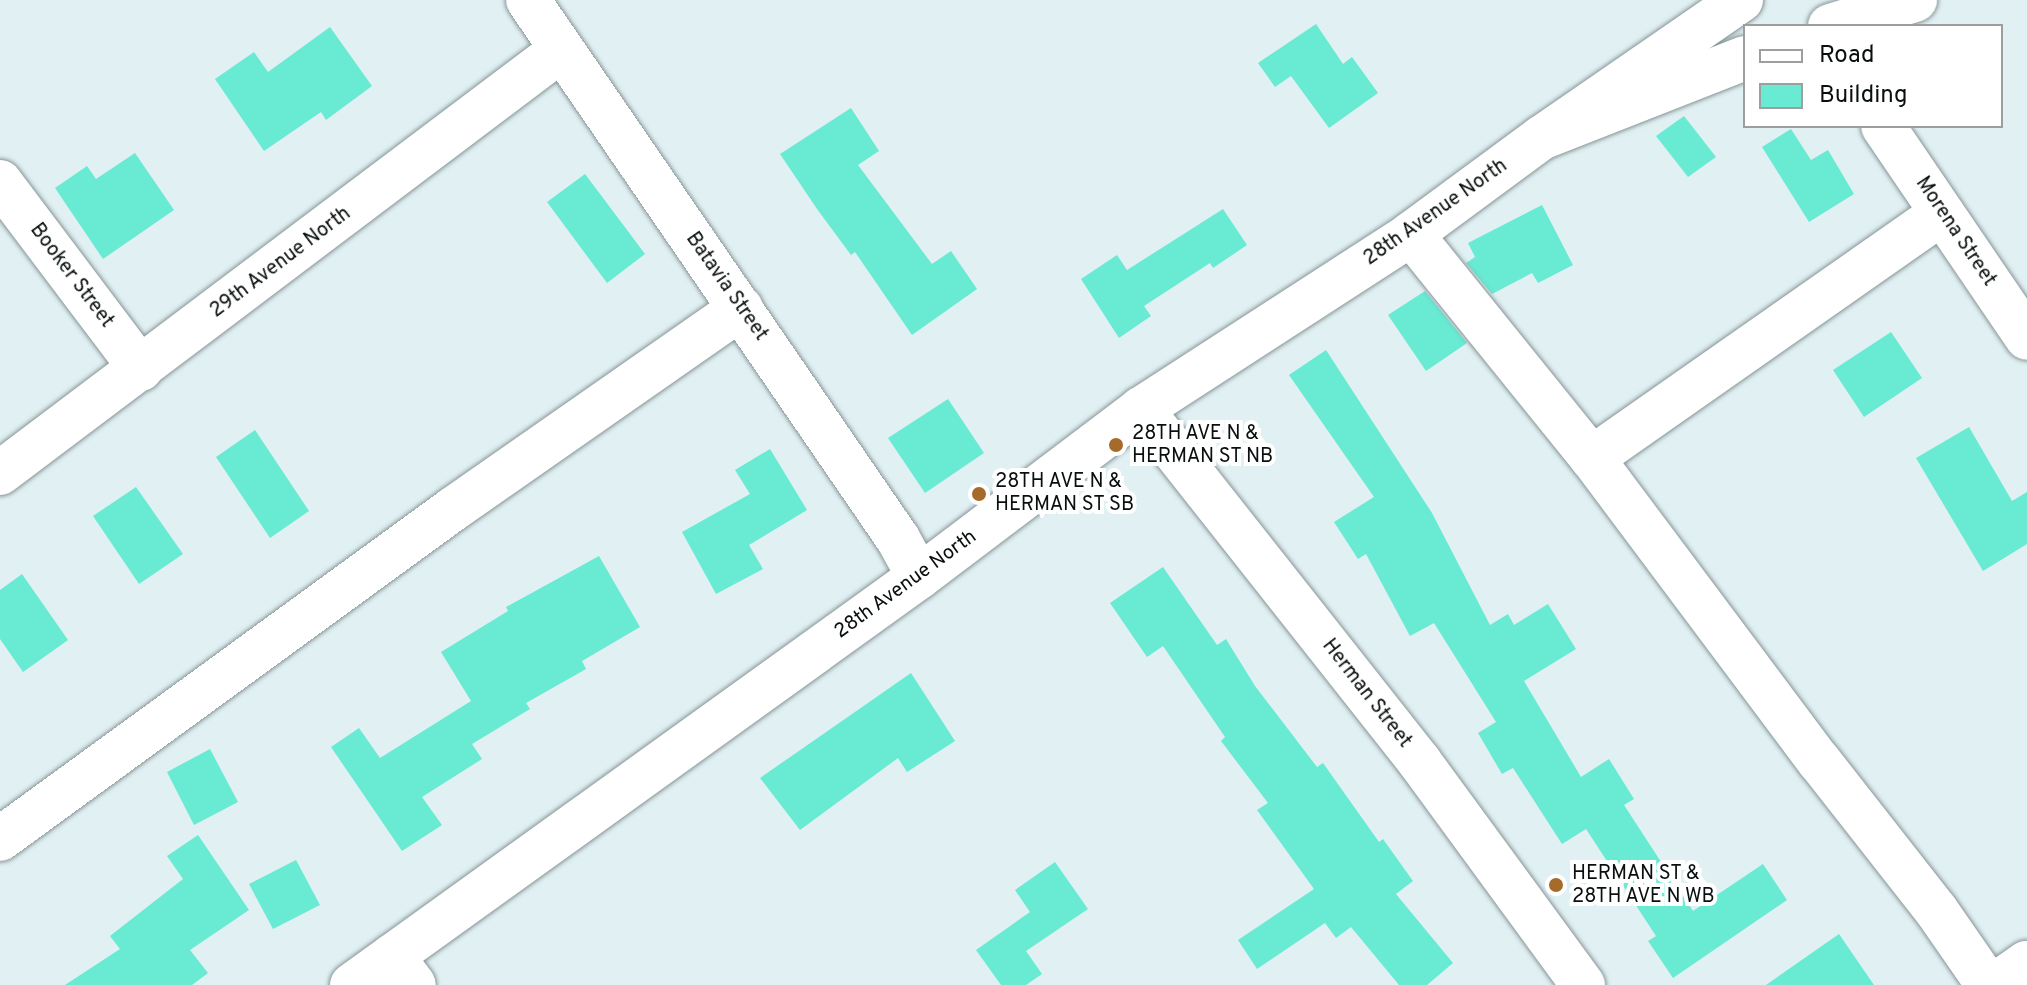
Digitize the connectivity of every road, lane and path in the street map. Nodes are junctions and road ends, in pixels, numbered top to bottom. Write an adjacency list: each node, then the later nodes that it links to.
1 (528, 0): 5 (main road, Batavia Street)
2 (1741, 0): 8 (main road, 28th Avenue North)
3 (1915, 0): 4 (main road)
4 (1837, 24)
5 (561, 50): 12 (main road, Batavia Street); 14 (main road, 29th Avenue North)
6 (1743, 59): 8 (main road)
7 (1884, 128): 10 (main road, Morena Street)
8 (1541, 138): 11 (main road, 28th Avenue North)
9 (0, 182): 14 (main road, Booker Street)
10 (1942, 213): 13 (main road, Morena Street); 16 (main road)
11 (1411, 234): 15 (main road, 28th Avenue North); 16 (main road)
12 (741, 308): 18 (main road, Batavia Street); 19 (main road)
13 (2027, 338)
14 (141, 369): 17 (main road, 29th Avenue North)
15 (1141, 409): 18 (main road, 28th Avenue North); 23 (main road, Herman Street)
16 (1592, 458): 24 (main road)
17 (0, 473)
18 (919, 577): 21 (main road, 28th Avenue North)
19 (0, 839)
20 (2027, 963): 25 (main road)
21 (403, 970): 22 (main road, 28th Avenue North)
22 (352, 985)
23 (1583, 985)
24 (1988, 985)
25 (1995, 985)

